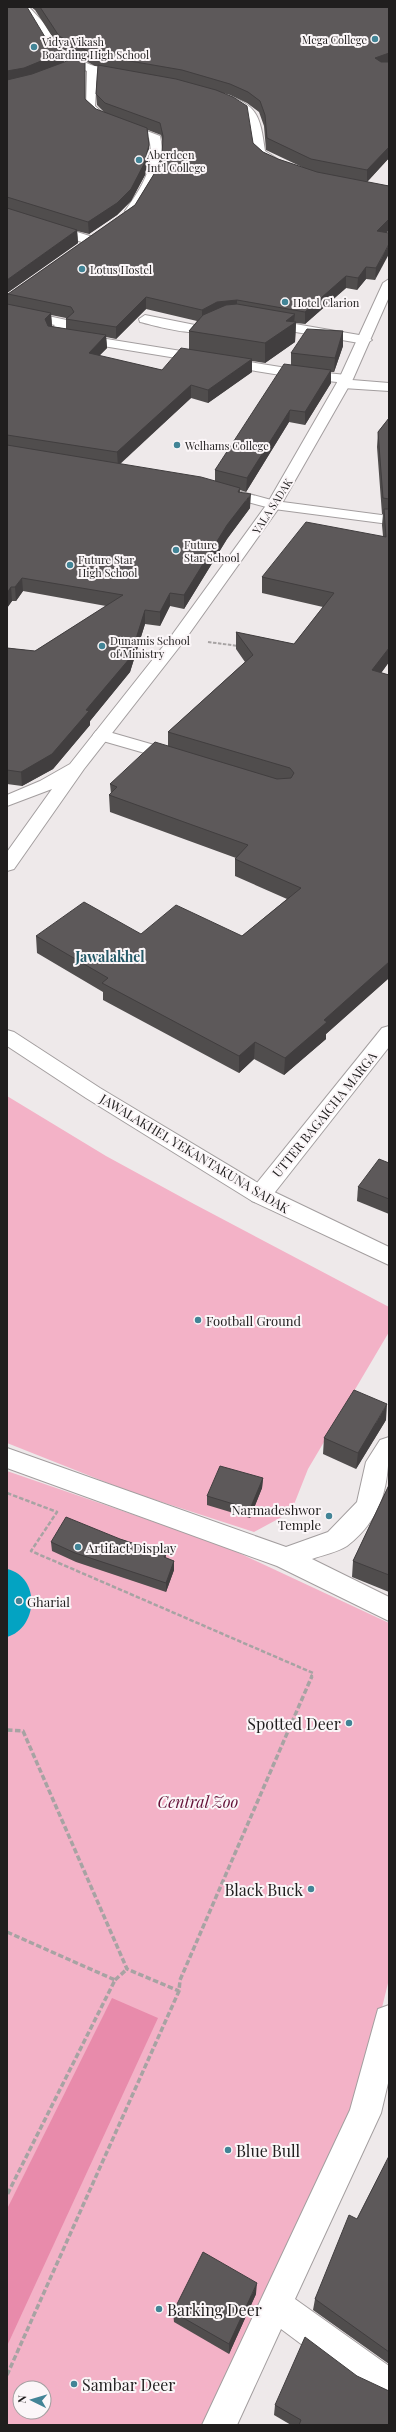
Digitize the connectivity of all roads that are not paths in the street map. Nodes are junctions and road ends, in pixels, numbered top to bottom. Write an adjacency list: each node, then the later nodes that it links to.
1 (23, 7): 2 (street)
2 (75, 63): 3 (street); 4 (street)
3 (61, 69)
4 (92, 70): 5 (street); 9 (street)
5 (134, 78)
6 (209, 94): 7 (street)
7 (290, 170)
8 (7, 214): 11 (street)
9 (124, 216)
10 (101, 232): 11 (street)
11 (90, 240): 12 (street)
12 (77, 250)
13 (389, 284): 18 (street, YALA SADAK)
14 (7, 311): 19 (street)
15 (232, 318): 16 (street)
16 (145, 319)
17 (252, 321): 18 (street)
18 (365, 340): 19 (street, YALA SADAK)
19 (345, 382): 20 (street); 22 (street, YALA SADAK)
20 (389, 387)
21 (209, 487): 22 (street)
22 (274, 505): 23 (street); 24 (street, YALA SADAK)
23 (389, 520)
24 (102, 734): 25 (street); 26 (street, YALA SADAK)
25 (193, 762)
26 (78, 765): 27 (street); 28 (street, YALA SADAK)
27 (7, 801)
28 (7, 864)
29 (389, 1033): 31 (street, UTTER BAGAICHA MARGA)
30 (7, 1037): 31 (street, JAWALAKHEL YEKANTAKUNA SADAK)
31 (260, 1195): 32 (street, JAWALAKHEL YEKANTAKUNA SADAK)
32 (389, 1257)
33 (389, 1447): 35 (street)
34 (7, 1458): 35 (street)
35 (286, 1558): 36 (street)
36 (389, 1610)
37 (389, 2020): 38 (street)
38 (276, 2306): 39 (street); 40 (street)
39 (389, 2384)
40 (219, 2425)

